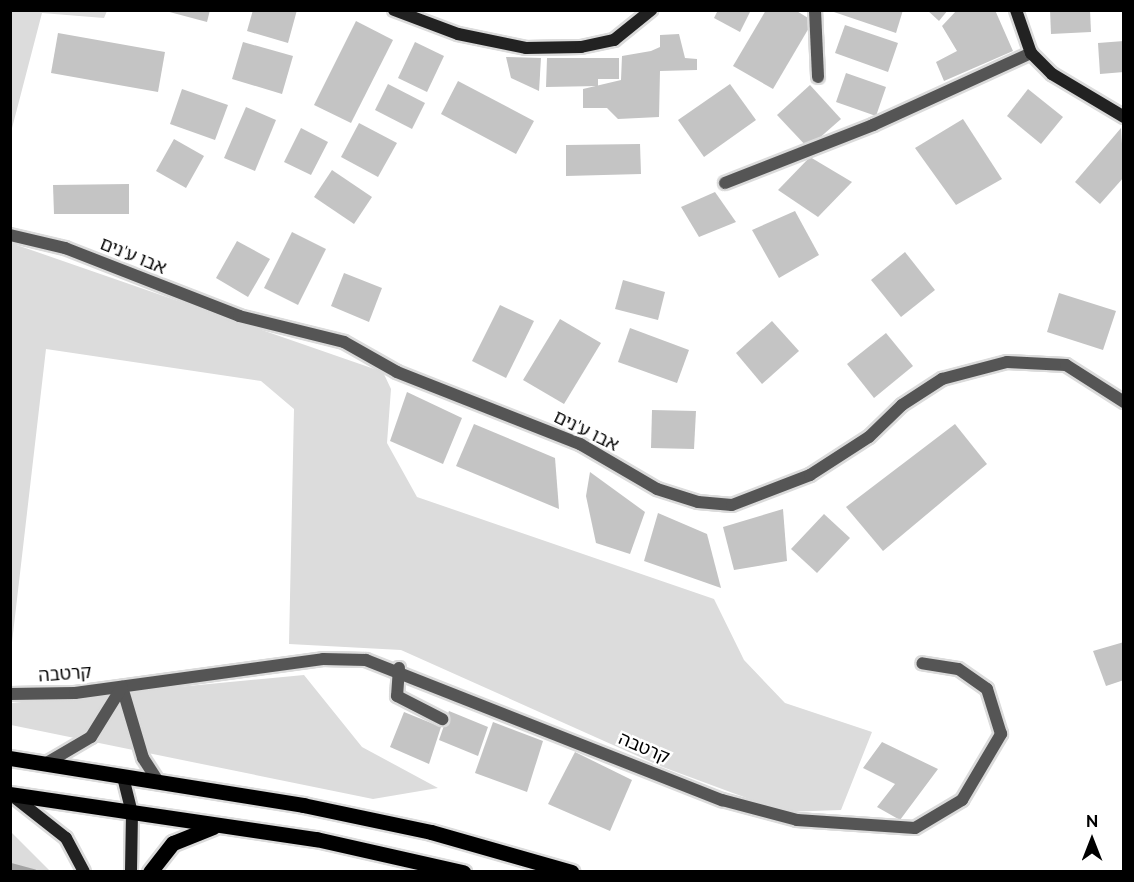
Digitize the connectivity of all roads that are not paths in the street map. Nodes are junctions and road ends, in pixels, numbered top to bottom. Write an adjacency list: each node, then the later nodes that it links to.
1 (394, 10): 2 (street)
2 (651, 10)
3 (815, 10): 6 (street)
4 (1016, 10): 5 (street)
5 (1031, 53): 7 (street); 8 (street)
6 (818, 77)
7 (1124, 117)
8 (725, 183)
9 (10, 235): 10 (street, אבו ע'נים)
10 (1124, 402)
11 (922, 663): 12 (street, קרטבה)
12 (399, 668): 13 (street, קרטבה); 15 (street)
13 (122, 687): 14 (street, קרטבה); 17 (street); 19 (street)
14 (10, 694)
15 (441, 719)
16 (10, 758): 17 (main road)
17 (44, 765): 18 (main road)
18 (123, 777): 19 (main road); 21 (street)
19 (159, 783): 27 (main road)
20 (10, 794): 21 (main road); 23 (street)
21 (132, 813): 22 (main road); 24 (street)
22 (222, 825): 25 (main road); 26 (main road)
23 (84, 872)
24 (131, 872)
25 (150, 872)
26 (463, 872)
27 (571, 872)

